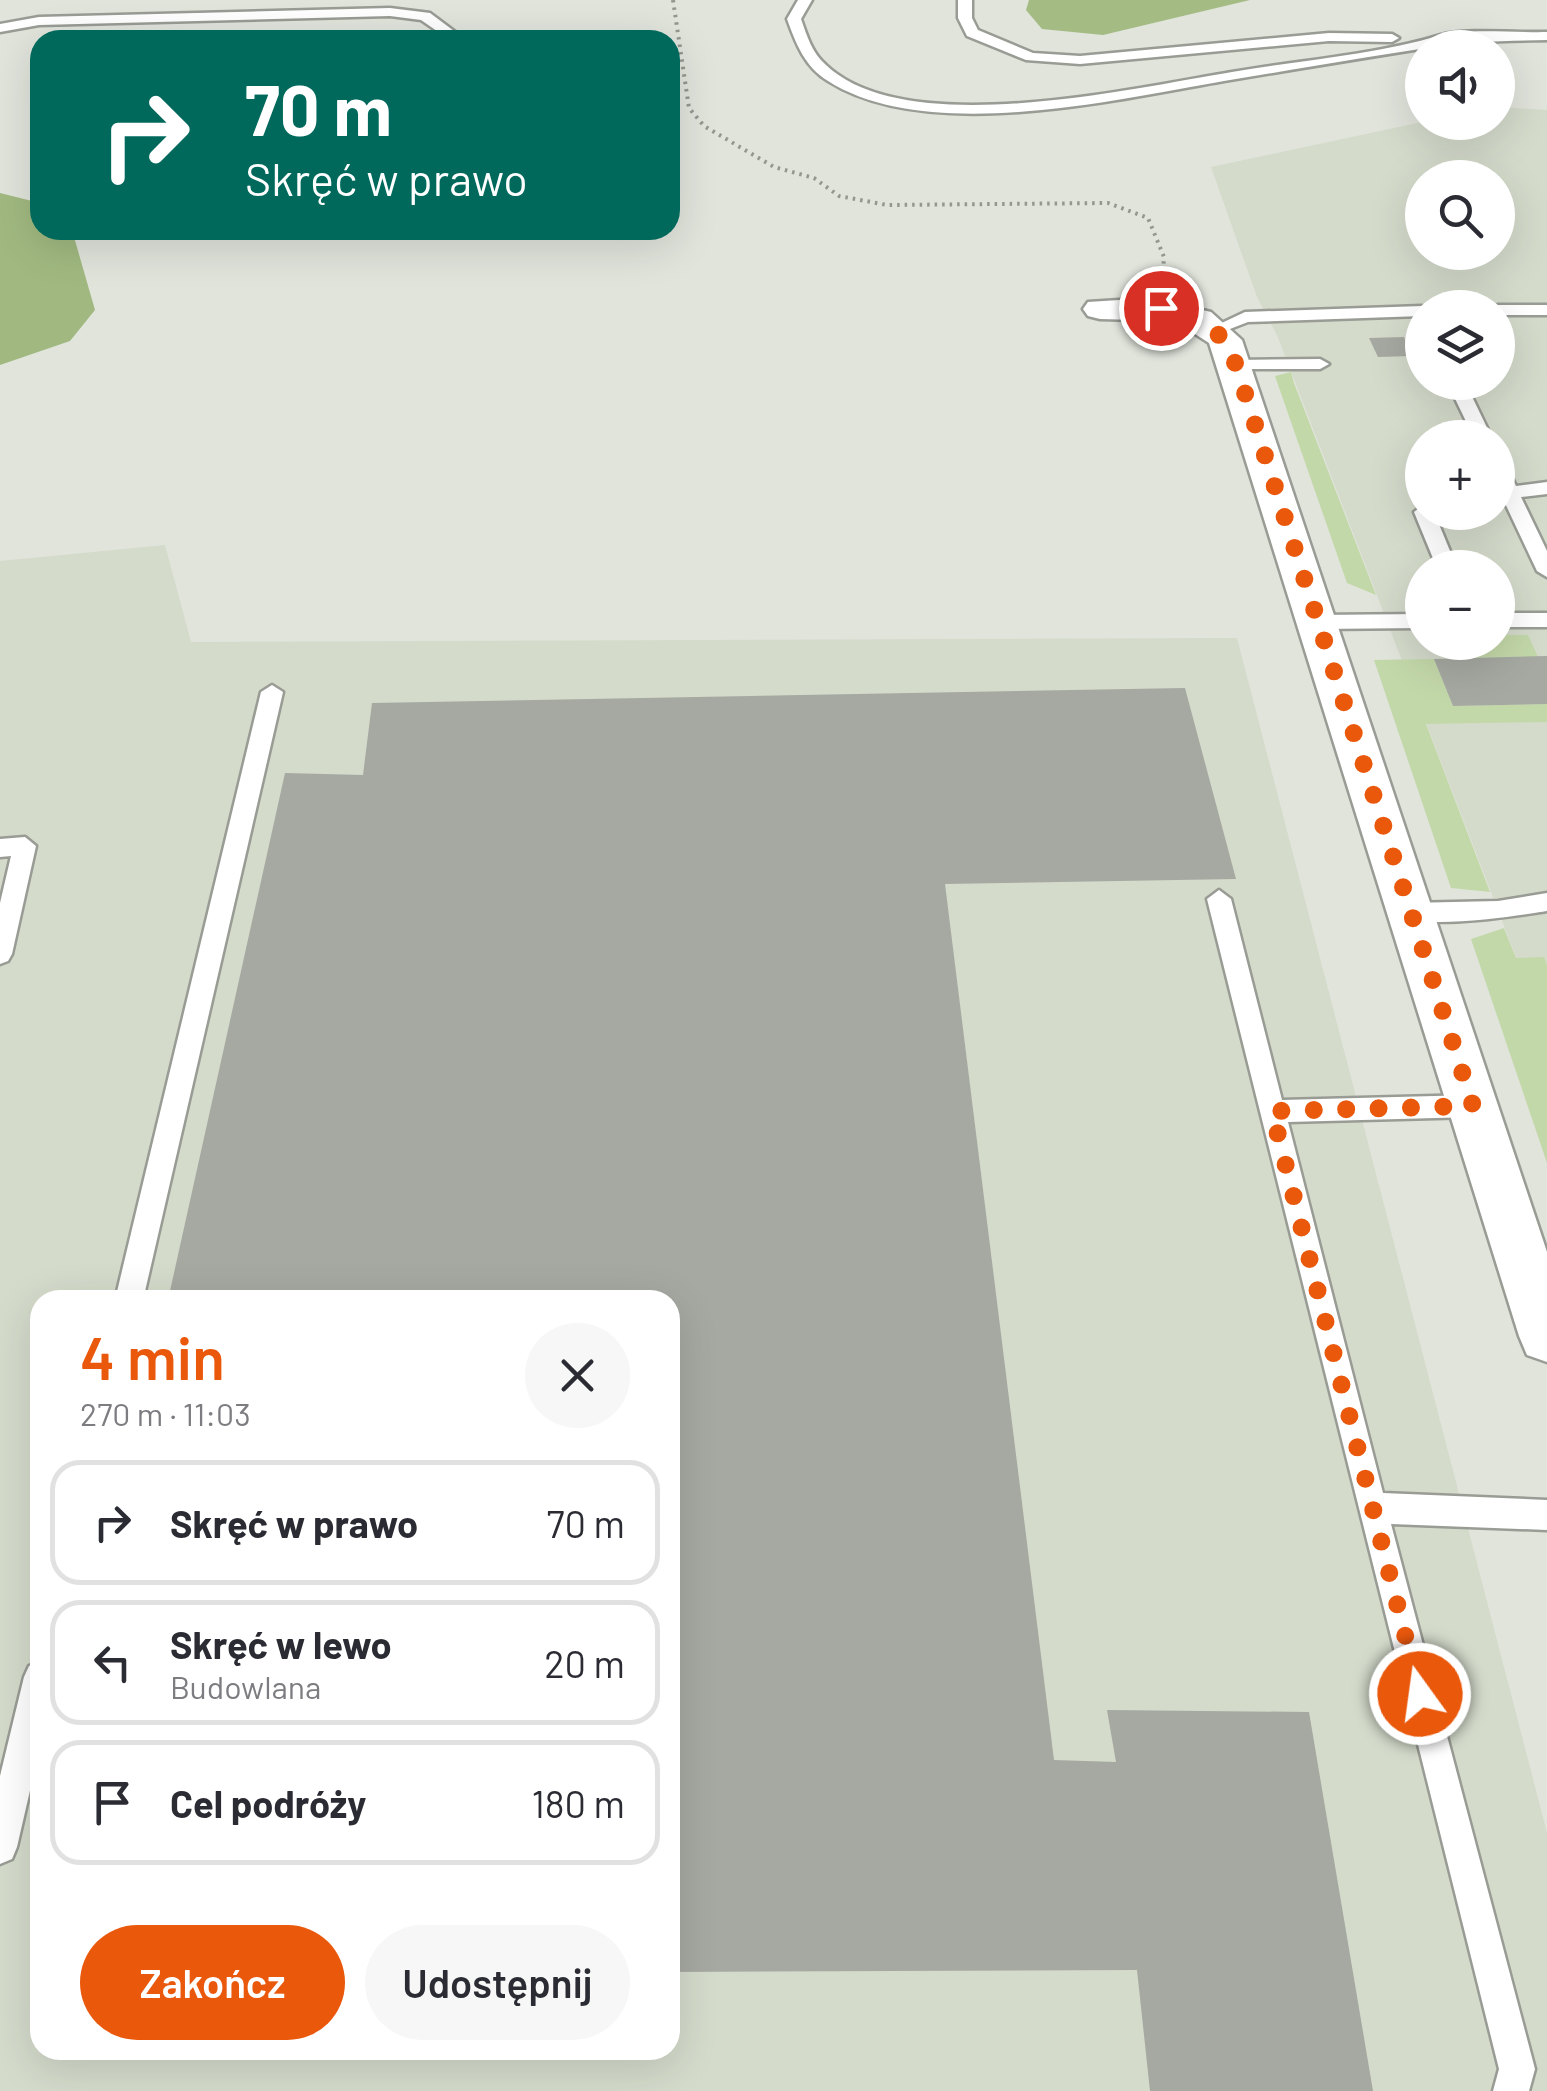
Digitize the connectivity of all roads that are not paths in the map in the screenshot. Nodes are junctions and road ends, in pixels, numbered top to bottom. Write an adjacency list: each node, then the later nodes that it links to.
1 (805, 0): 8 (lane)
2 (965, 0): 7 (lane)
3 (0, 28): 4 (lane)
4 (445, 30)
5 (1547, 36): 6 (lane)
6 (1515, 37)
7 (1405, 38)
8 (1405, 48)
9 (1100, 309): 13 (street)
10 (1515, 310): 11 (lane)
11 (1547, 310)
12 (1405, 311): 13 (lane)
13 (1226, 347): 14 (lane); 22 (street)
14 (1320, 364)
15 (1547, 488): 16 (lane)
16 (1515, 492)
17 (1515, 513): 18 (lane)
18 (1547, 571)
19 (1515, 620): 20 (lane)
20 (1547, 620)
21 (1405, 621): 22 (lane)
22 (1317, 622): 27 (street)
23 (272, 692): 31 (lane)
24 (0, 848): 28 (lane)
25 (1219, 899): 30 (lane)
26 (1547, 902): 27 (lane)
27 (1409, 912): 29 (street)
28 (0, 954)
29 (1473, 1106): 30 (lane); 32 (street)
30 (1272, 1111): 33 (lane)
31 (131, 1290)
32 (1547, 1336)
33 (1372, 1508): 34 (lane); 37 (lane)
34 (1547, 1515)
35 (30, 1720): 36 (lane)
36 (0, 1847)
37 (1511, 2091)

